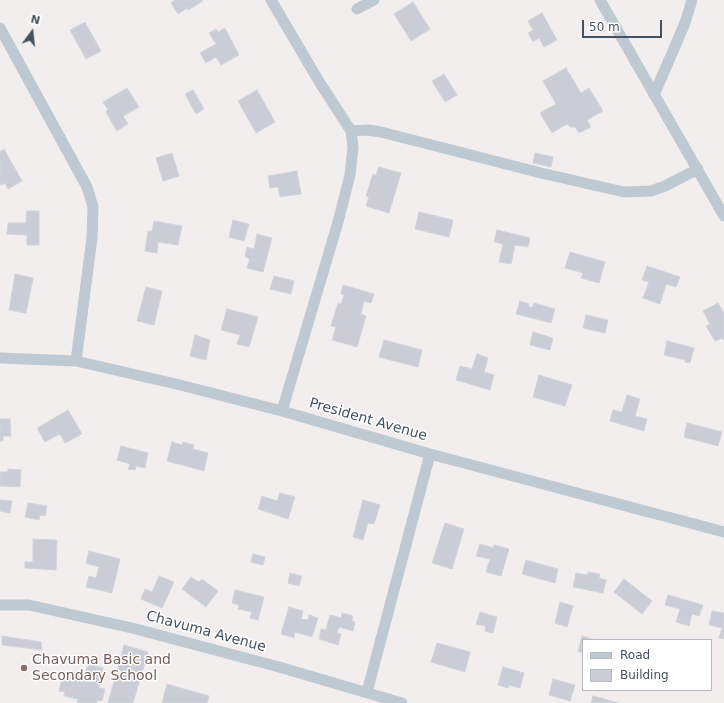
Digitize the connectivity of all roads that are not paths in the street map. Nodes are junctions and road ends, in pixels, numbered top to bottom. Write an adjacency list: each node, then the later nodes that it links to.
1 (270, 0): 8 (street)
2 (374, 0): 5 (street)
3 (600, 0): 7 (street)
4 (692, 0): 7 (street)
5 (357, 9)
6 (0, 28): 12 (street)
7 (654, 95): 9 (street)
8 (351, 130): 9 (street); 13 (street)
9 (698, 169): 10 (street)
10 (724, 216)
11 (0, 358): 12 (street, President Avenue)
12 (76, 361): 13 (street, President Avenue)
13 (282, 411): 14 (street, President Avenue)
14 (430, 454): 15 (street, President Avenue); 17 (street)
15 (724, 532)
16 (0, 605): 17 (street, Chavuma Avenue)
17 (367, 692): 18 (street, Chavuma Avenue)
18 (402, 703)

